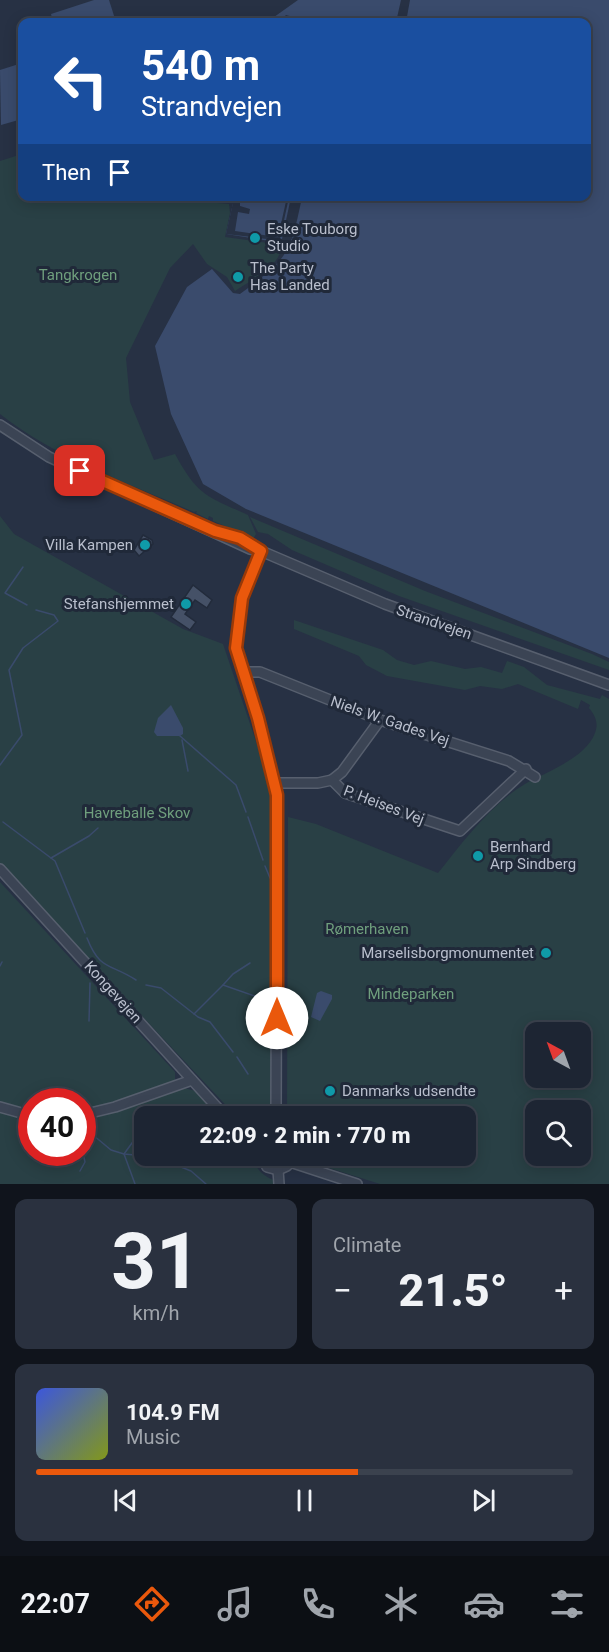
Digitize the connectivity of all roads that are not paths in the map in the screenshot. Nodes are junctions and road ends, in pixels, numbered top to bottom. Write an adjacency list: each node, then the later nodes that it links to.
1 (0, 425): 2 (street, Strandvejen)
2 (261, 551): 3 (street); 4 (street, Strandvejen)
3 (243, 672): 5 (street, Niels W. Gades Vej); 9 (street)
4 (609, 685)
5 (380, 720): 6 (street, Niels W. Gades Vej); 8 (street)
6 (526, 769): 7 (street, Niels W. Gades Vej); 8 (street, P. Heises Vej)
7 (536, 777)
8 (332, 780): 9 (street, P. Heises Vej)
9 (275, 783): 13 (street)
10 (0, 869): 11 (street, Kongevejen)
11 (192, 1080): 12 (street, Kongevejen); 16 (street)
12 (216, 1106)
13 (276, 1106)
14 (0, 1107): 15 (street)
15 (18, 1112)
16 (96, 1112)
17 (267, 1166): 20 (street)
18 (283, 1166): 20 (street)
19 (309, 1166): 22 (street)
20 (278, 1170): 21 (street)
21 (279, 1184)
22 (357, 1184)

